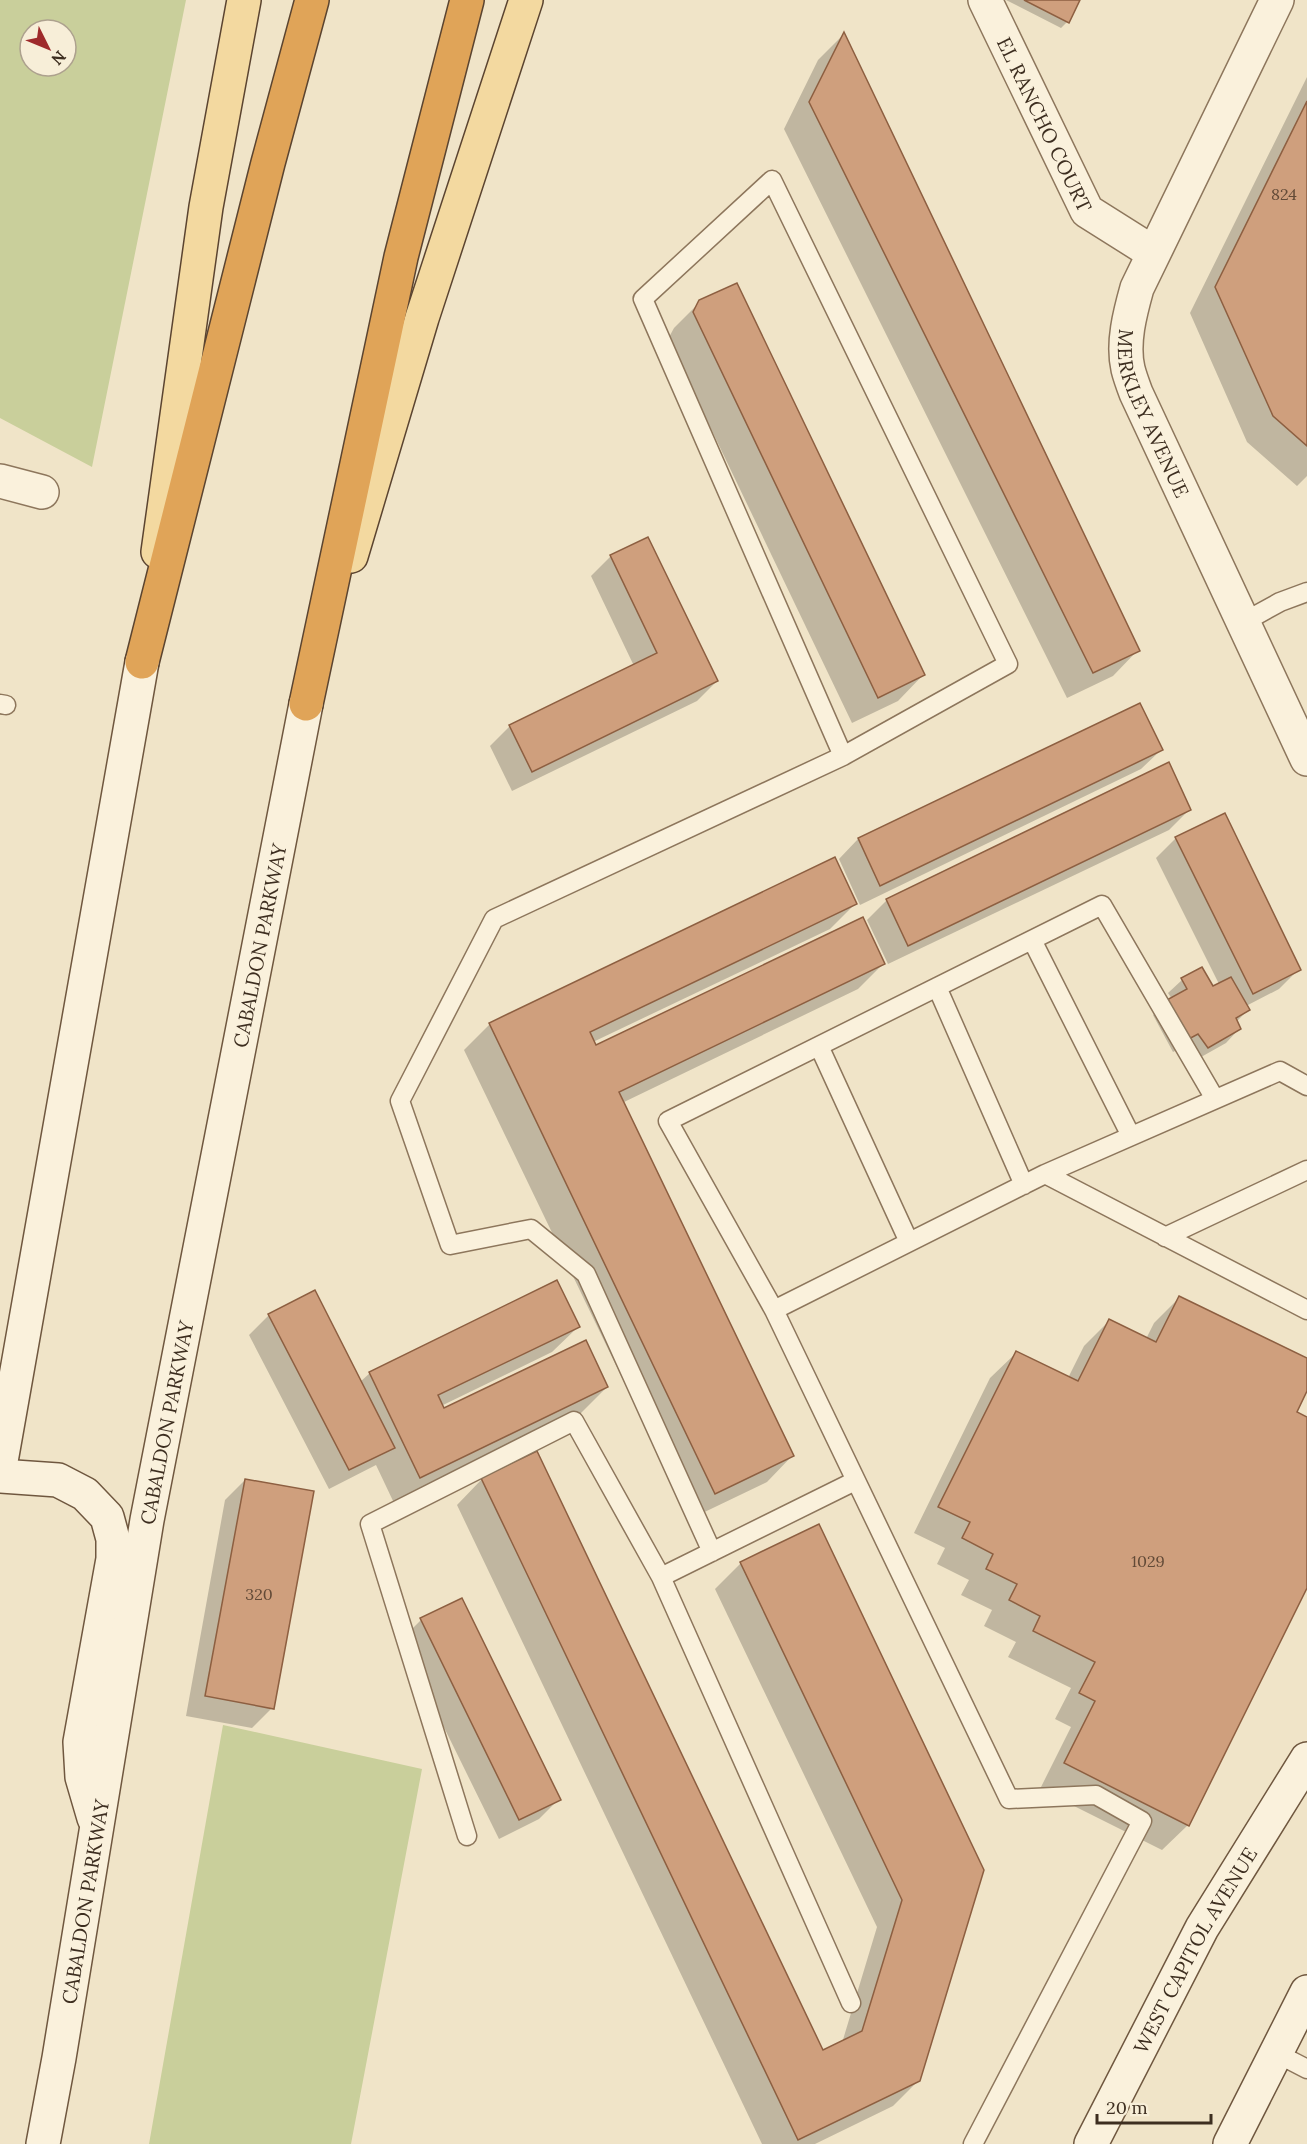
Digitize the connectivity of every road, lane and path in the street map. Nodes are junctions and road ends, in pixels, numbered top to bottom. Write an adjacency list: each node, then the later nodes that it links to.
1 (244, 0): 12 (main road)
2 (312, 0): 12 (highway)
3 (467, 0): 13 (highway)
4 (526, 0): 13 (main road)
5 (985, 0): 7 (main road, EL RANCHO COURT)
6 (1277, 0): 7 (main road, MERKLEY AVENUE)
7 (1152, 252): 11 (main road, MERKLEY AVENUE)
8 (0, 481): 9 (main road)
9 (42, 492)
10 (1307, 592): 11 (lane)
11 (1242, 623): 15 (main road, MERKLEY AVENUE)
12 (142, 662): 29 (main road)
13 (306, 704): 35 (main road, CABALDON PARKWAY)
14 (843, 756): 14 (lane); 32 (lane)
15 (1307, 759)
16 (1032, 940): 17 (lane); 20 (lane); 21 (lane)
17 (938, 987): 18 (lane); 24 (lane)
18 (819, 1046): 26 (lane); 27 (lane)
19 (1307, 1086): 20 (lane)
20 (1215, 1099): 21 (lane)
21 (1131, 1136): 23 (lane)
22 (1307, 1170): 25 (lane)
23 (1045, 1174): 24 (lane); 25 (lane)
24 (1023, 1185): 26 (lane)
25 (1165, 1237): 28 (lane)
26 (909, 1242): 27 (lane)
27 (774, 1310): 31 (lane)
28 (1307, 1310)
29 (0, 1467)
30 (0, 1476): 35 (main road)
31 (855, 1481): 32 (lane); 42 (lane)
32 (712, 1552): 33 (lane)
33 (661, 1577): 36 (lane); 38 (lane)
34 (1307, 1759): 43 (main road, WEST CAPITOL AVENUE)
35 (97, 1825): 41 (main road, CABALDON PARKWAY)
36 (467, 1836)
37 (1307, 1992): 39 (main road)
38 (851, 2003)
39 (1276, 2053): 40 (lane); 44 (main road)
40 (1307, 2069)
41 (43, 2144)
42 (974, 2144)
43 (1091, 2144)
44 (1230, 2144)

